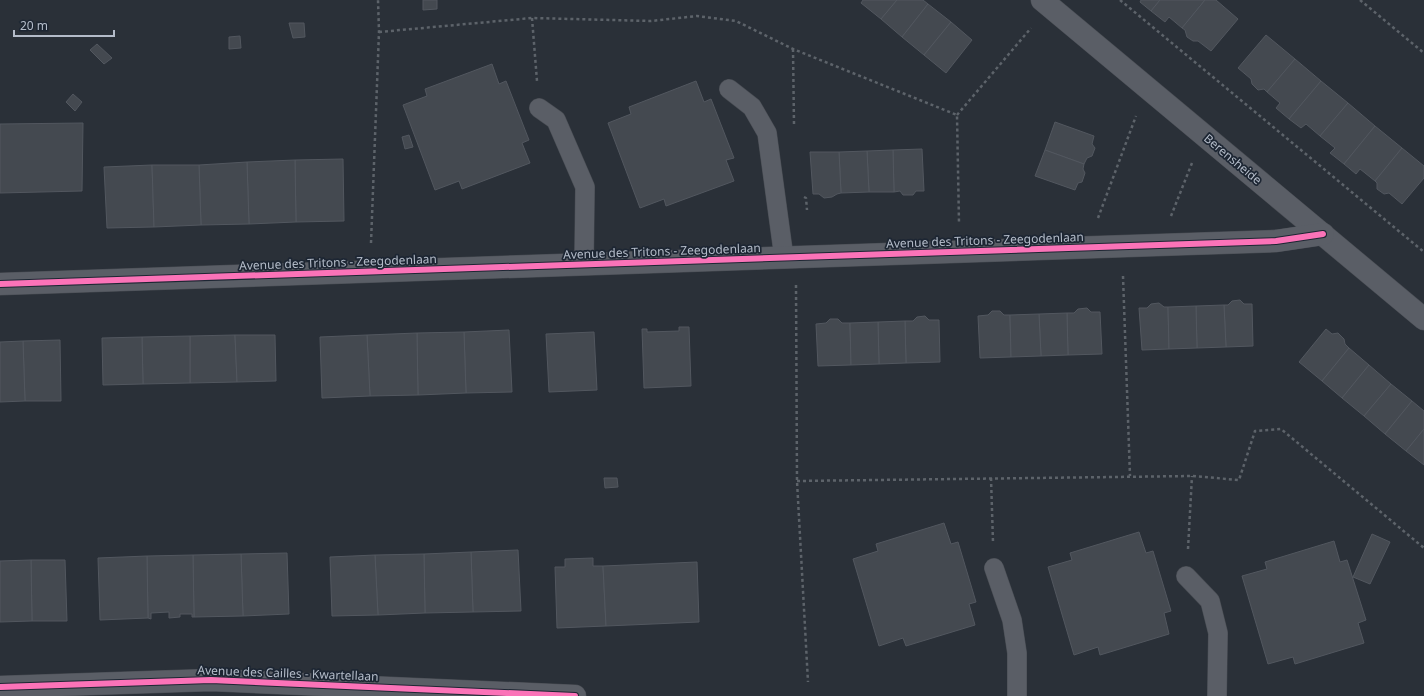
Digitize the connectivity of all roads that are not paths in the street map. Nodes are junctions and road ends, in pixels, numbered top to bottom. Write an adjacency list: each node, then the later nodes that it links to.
1 (1042, 0): 4 (street, Berensheide)
2 (729, 89): 5 (lane)
3 (539, 108): 6 (lane)
4 (1323, 234): 5 (street, Avenue des Tritons - Zeegodenlaan); 8 (street, Berensheide)
5 (784, 258): 6 (street, Avenue des Tritons - Zeegodenlaan)
6 (584, 264): 7 (street, Avenue des Tritons - Zeegodenlaan)
7 (0, 284)
8 (1424, 319)
9 (994, 568): 13 (lane)
10 (1186, 576): 14 (lane)
11 (0, 687): 12 (street, Avenue des Cailles - Kwartellaan)
12 (575, 696)
13 (1017, 696)
14 (1217, 696)

